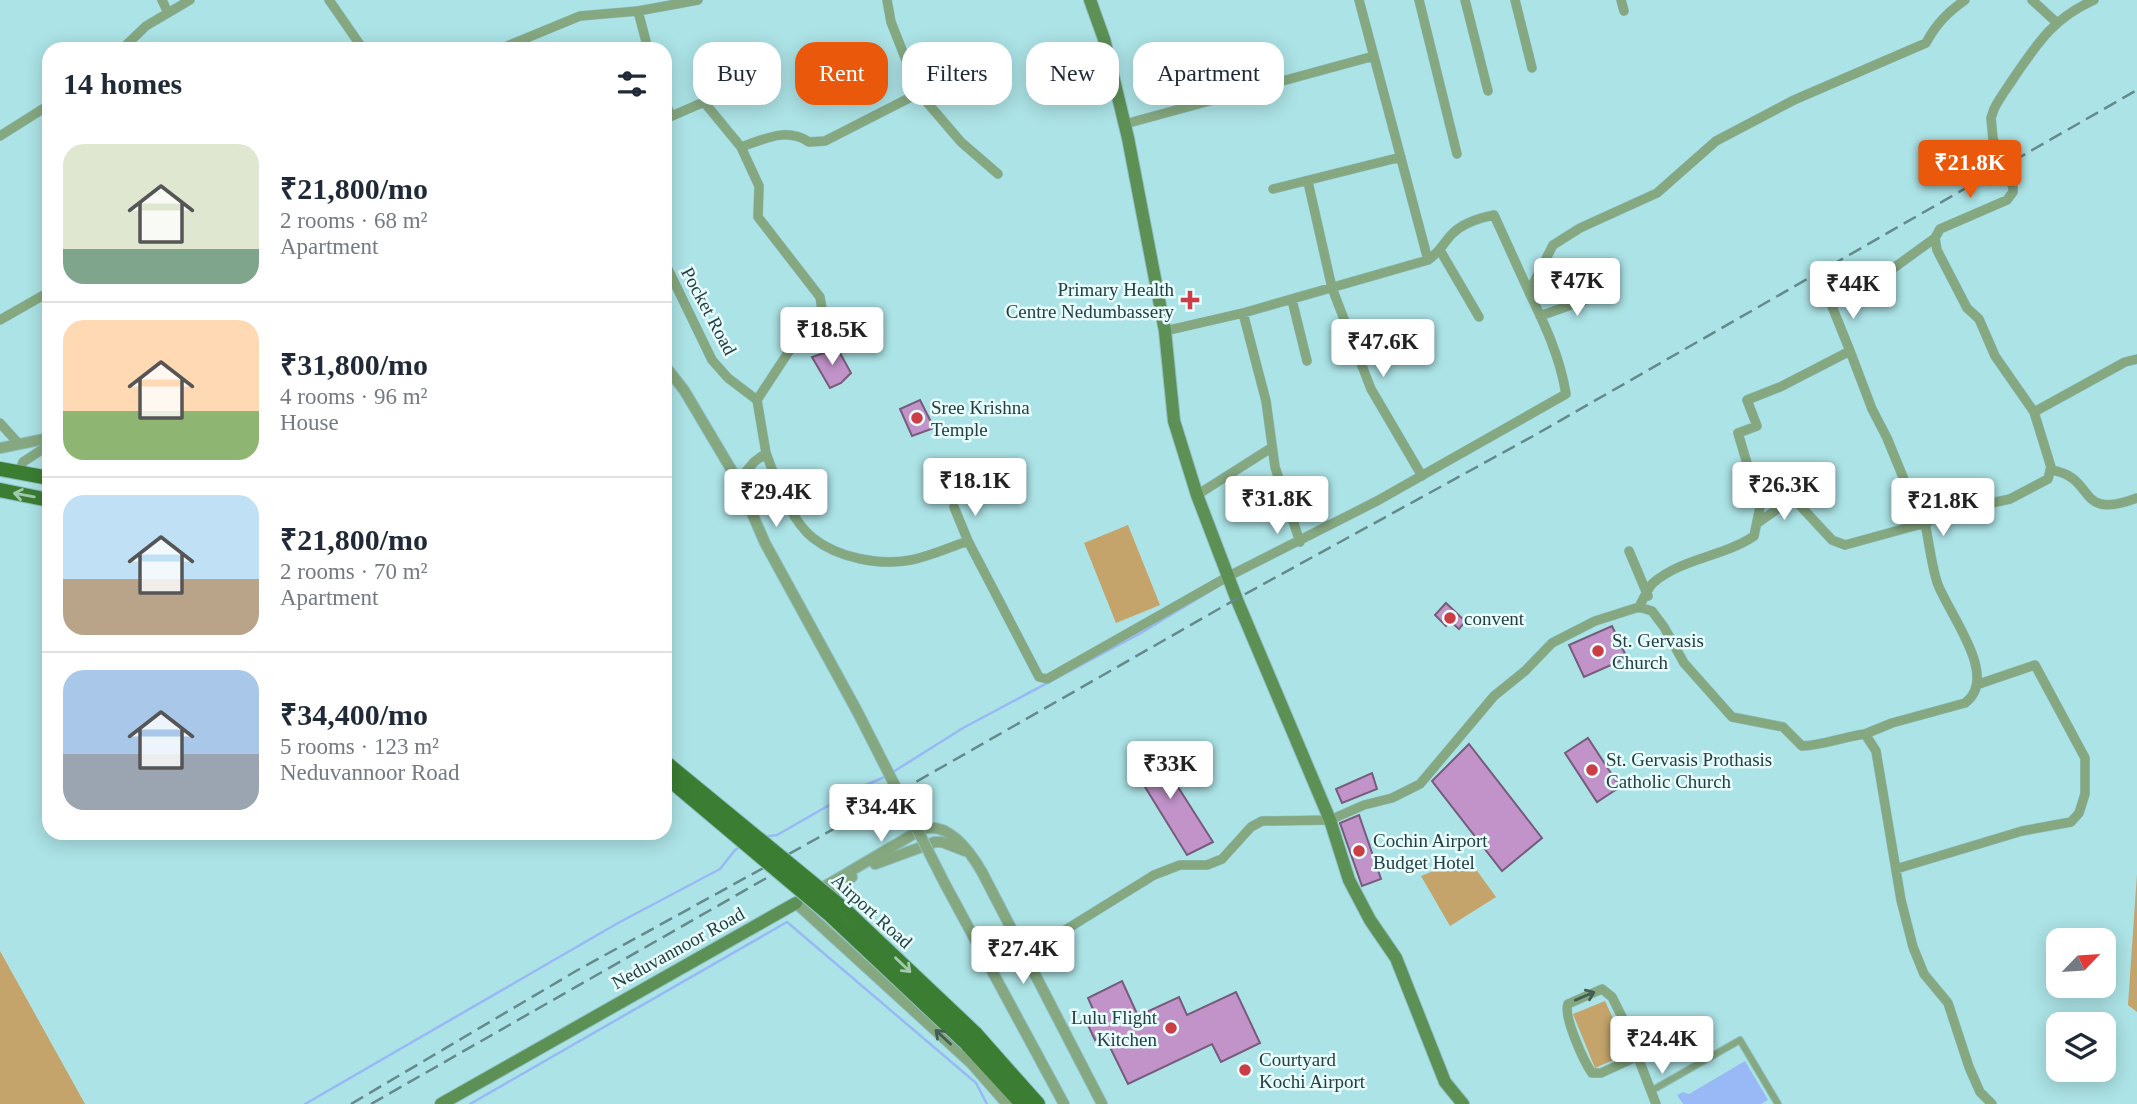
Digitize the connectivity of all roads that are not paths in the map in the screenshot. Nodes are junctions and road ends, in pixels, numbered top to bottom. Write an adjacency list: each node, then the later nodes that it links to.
1 (162, 0): 17 (street)
2 (190, 0): 17 (street)
3 (329, 0): 20 (street)
4 (698, 0): 15 (street)
5 (887, 0): 23 (street)
6 (1090, 0): 31 (main road)
7 (1359, 0): 24 (street)
8 (1419, 0): 34 (street)
9 (1465, 0): 26 (street)
10 (1515, 0): 25 (street)
11 (1621, 0): 16 (street)
12 (1965, 0): 44 (street)
13 (2032, 0): 18 (street)
14 (2094, 0): 18 (street)
15 (638, 11): 21 (street); 22 (street)
16 (1624, 11)
17 (168, 13): 19 (street)
18 (2056, 22): 39 (street)
19 (129, 42)
20 (358, 42)
21 (517, 42)
22 (646, 42)
23 (902, 50)
24 (1374, 56): 31 (street); 35 (street)
25 (1532, 68)
26 (1488, 91)
27 (902, 102): 33 (street)
28 (929, 105): 36 (street)
29 (42, 109): 32 (street)
30 (672, 116): 33 (street)
31 (1125, 124): 52 (main road)
32 (0, 136)
33 (741, 147): 57 (street)
34 (1457, 154)
35 (1401, 157): 37 (street); 41 (street)
36 (999, 174)
37 (1308, 183): 38 (street); 43 (street)
38 (1273, 189)
39 (1935, 238): 53 (street); 58 (street)
40 (1441, 252): 41 (street); 44 (street); 50 (street)
41 (1428, 260): 43 (street)
42 (672, 277): 57 (street, Pocket Road)
43 (1332, 288): 47 (street); 69 (street)
44 (1529, 292): 49 (street)
45 (1605, 293): 49 (street)
46 (42, 296): 51 (street)
47 (1292, 300): 48 (street); 55 (street)
48 (1243, 313): 52 (street); 63 (street)
49 (1540, 316): 69 (street)
50 (1479, 317)
51 (0, 320)
52 (1164, 331): 73 (main road)
53 (1850, 351): 77 (street); 78 (street)
54 (2137, 359): 58 (street)
55 (1307, 361)
56 (672, 375): 71 (street)
57 (757, 400): 65 (street)
58 (2034, 412): 67 (street)
59 (0, 423): 61 (street)
60 (42, 439): 61 (street)
61 (19, 444): 62 (street)
62 (0, 448)
63 (1271, 448): 73 (street); 80 (street)
64 (42, 450): 68 (street)
65 (766, 453): 71 (street); 79 (street)
66 (0, 468): 68 (main road)
67 (2050, 470): 74 (street); 78 (street)
68 (22, 473): 70 (main road)
69 (1422, 476): 80 (street)
70 (42, 477)
71 (738, 481): 103 (street, bridge)
72 (0, 490): 75 (main road, one-way to 72)
73 (1198, 495): 82 (main road)
74 (2137, 498)
75 (42, 499)
76 (954, 507): 79 (street)
77 (1759, 522): 78 (street); 83 (street)
78 (1925, 523): 86 (street)
79 (968, 541): 82 (street)
80 (1300, 542): 82 (street)
81 (1629, 551): 83 (street)
82 (1229, 576): 90 (main road)
83 (1647, 593): 84 (street); 85 (street)
84 (1639, 607): 85 (street); 90 (street)
85 (1652, 611): 87 (street)
86 (1979, 684): 87 (street); 93 (street)
87 (1866, 734): 93 (street)
88 (672, 768): 102 (main road, Airport Road, one-way to 102, bridge)
89 (672, 782): 101 (main road, Airport Road, bridge)
90 (1330, 820): 96 (street); 105 (main road)
91 (971, 853): 92 (street); 92 (street, Neduvannoor Road); 96 (street)
92 (885, 855): 94 (street, Neduvannoor Road); 95 (street)
93 (1896, 869): 108 (street)
94 (796, 903): 95 (street); 99 (main road, Neduvannoor Road)
95 (808, 914): 100 (street, one-way to 95)
96 (1029, 964): 104 (street)
97 (1636, 1057): 97 (street, one-way to 97); 98 (street)
98 (1651, 1091): 106 (street); 107 (street)
99 (441, 1104)
100 (1007, 1104)
101 (1022, 1104)
102 (1038, 1104)
103 (1064, 1104)
104 (1102, 1104)
105 (1464, 1104)
106 (1656, 1104)
107 (1778, 1104)
108 (1992, 1104)

